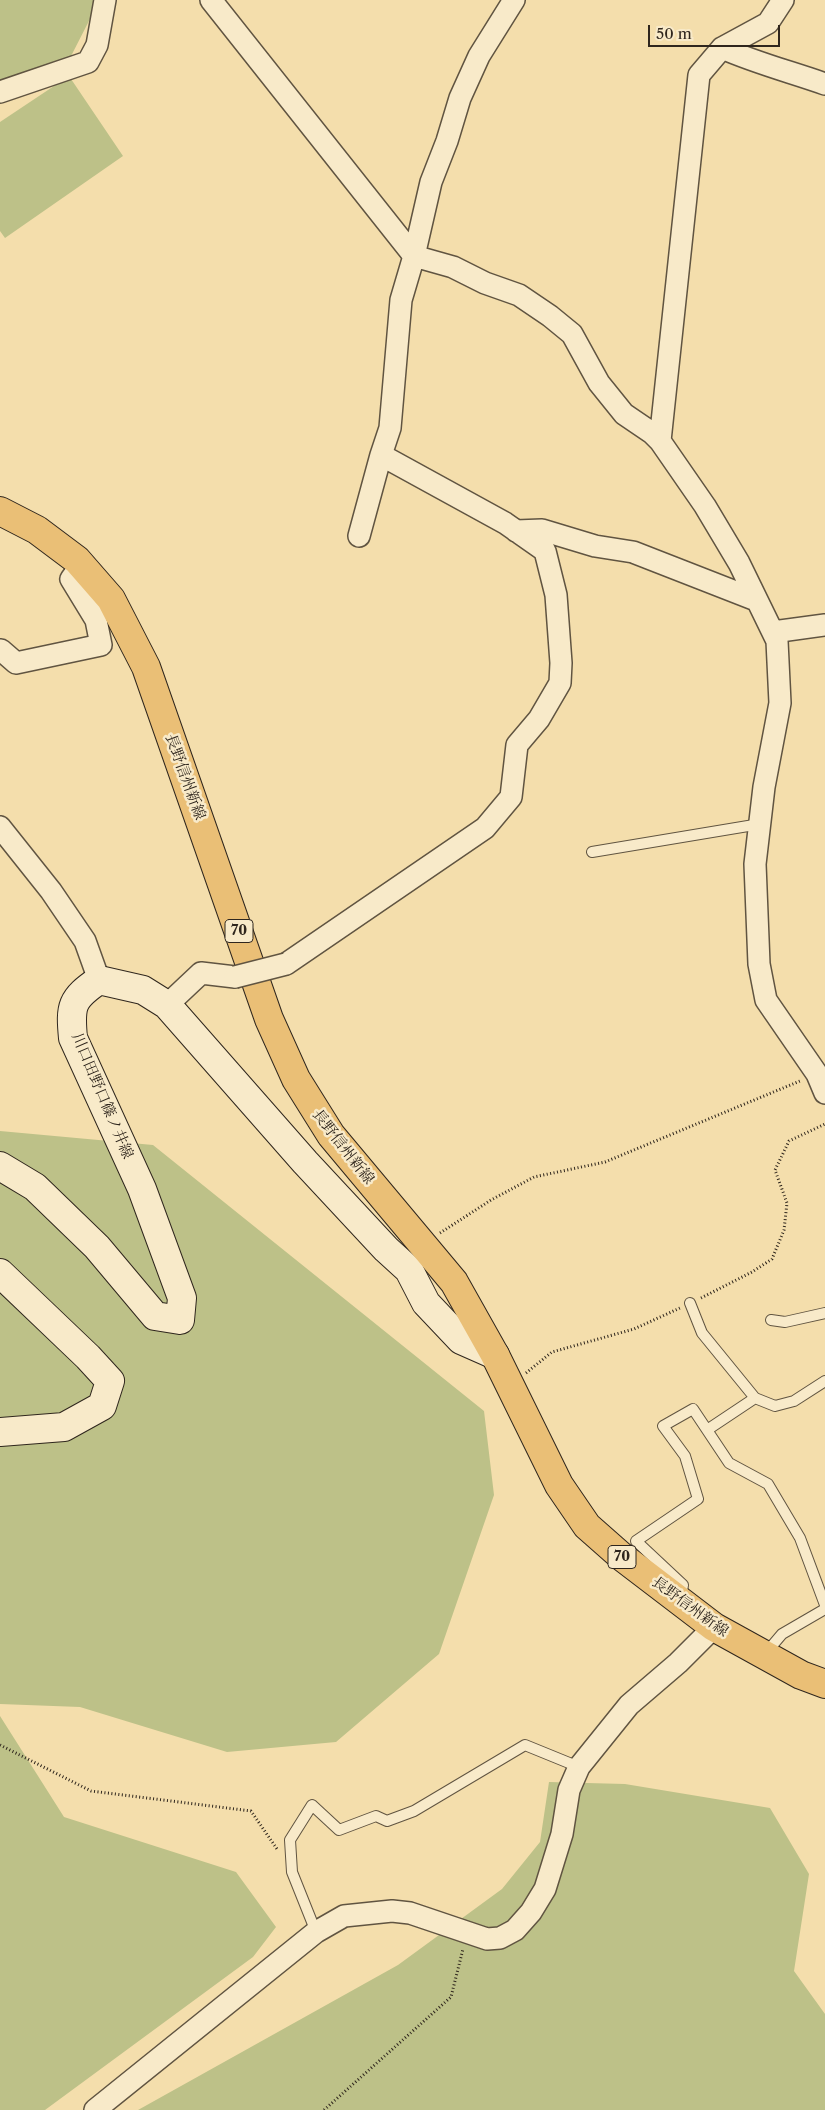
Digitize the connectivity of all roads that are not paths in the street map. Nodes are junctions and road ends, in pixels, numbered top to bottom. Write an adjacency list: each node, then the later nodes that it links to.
1 (105, 0): 7 (street)
2 (211, 0): 8 (street)
3 (514, 0): 8 (street)
4 (783, 0): 5 (street)
5 (722, 48): 6 (street); 9 (street)
6 (825, 84)
7 (0, 92)
8 (414, 256): 9 (street); 10 (street)
9 (660, 441): 15 (street)
10 (381, 455): 12 (street); 13 (street)
11 (0, 511): 14 (main road, 長野信州新線 / 70)
12 (516, 531): 15 (street); 23 (street, bridge)
13 (359, 536)
14 (81, 565): 18 (street); 30 (main road, 長野信州新線 / 70)
15 (756, 600): 17 (street)
16 (825, 625): 17 (street)
17 (772, 632): 19 (street)
18 (0, 650)
19 (760, 824): 21 (lane); 24 (street)
20 (0, 827): 22 (street)
21 (592, 852)
22 (99, 980): 23 (main road); 25 (main road, 川口田野口篠ノ井線)
23 (167, 1005): 30 (main road)
24 (821, 1083)
25 (0, 1166)
26 (0, 1274): 34 (main road)
27 (690, 1303): 32 (lane)
28 (825, 1313): 29 (lane)
29 (771, 1320)
30 (495, 1356): 35 (main road, 長野信州新線 / 70)
31 (825, 1381): 32 (lane)
32 (755, 1398): 33 (lane)
33 (706, 1430): 35 (lane); 36 (lane)
34 (0, 1432)
35 (680, 1601): 38 (main road, 長野信州新線 / 70)
36 (825, 1605)
37 (825, 1609): 39 (lane)
38 (714, 1627): 39 (main road, 長野信州新線 / 70); 41 (street)
39 (764, 1655): 40 (main road, 長野信州新線 / 70)
40 (824, 1686)
41 (579, 1767): 42 (street); 42 (lane)
42 (316, 1932): 43 (street)
43 (96, 2110)

